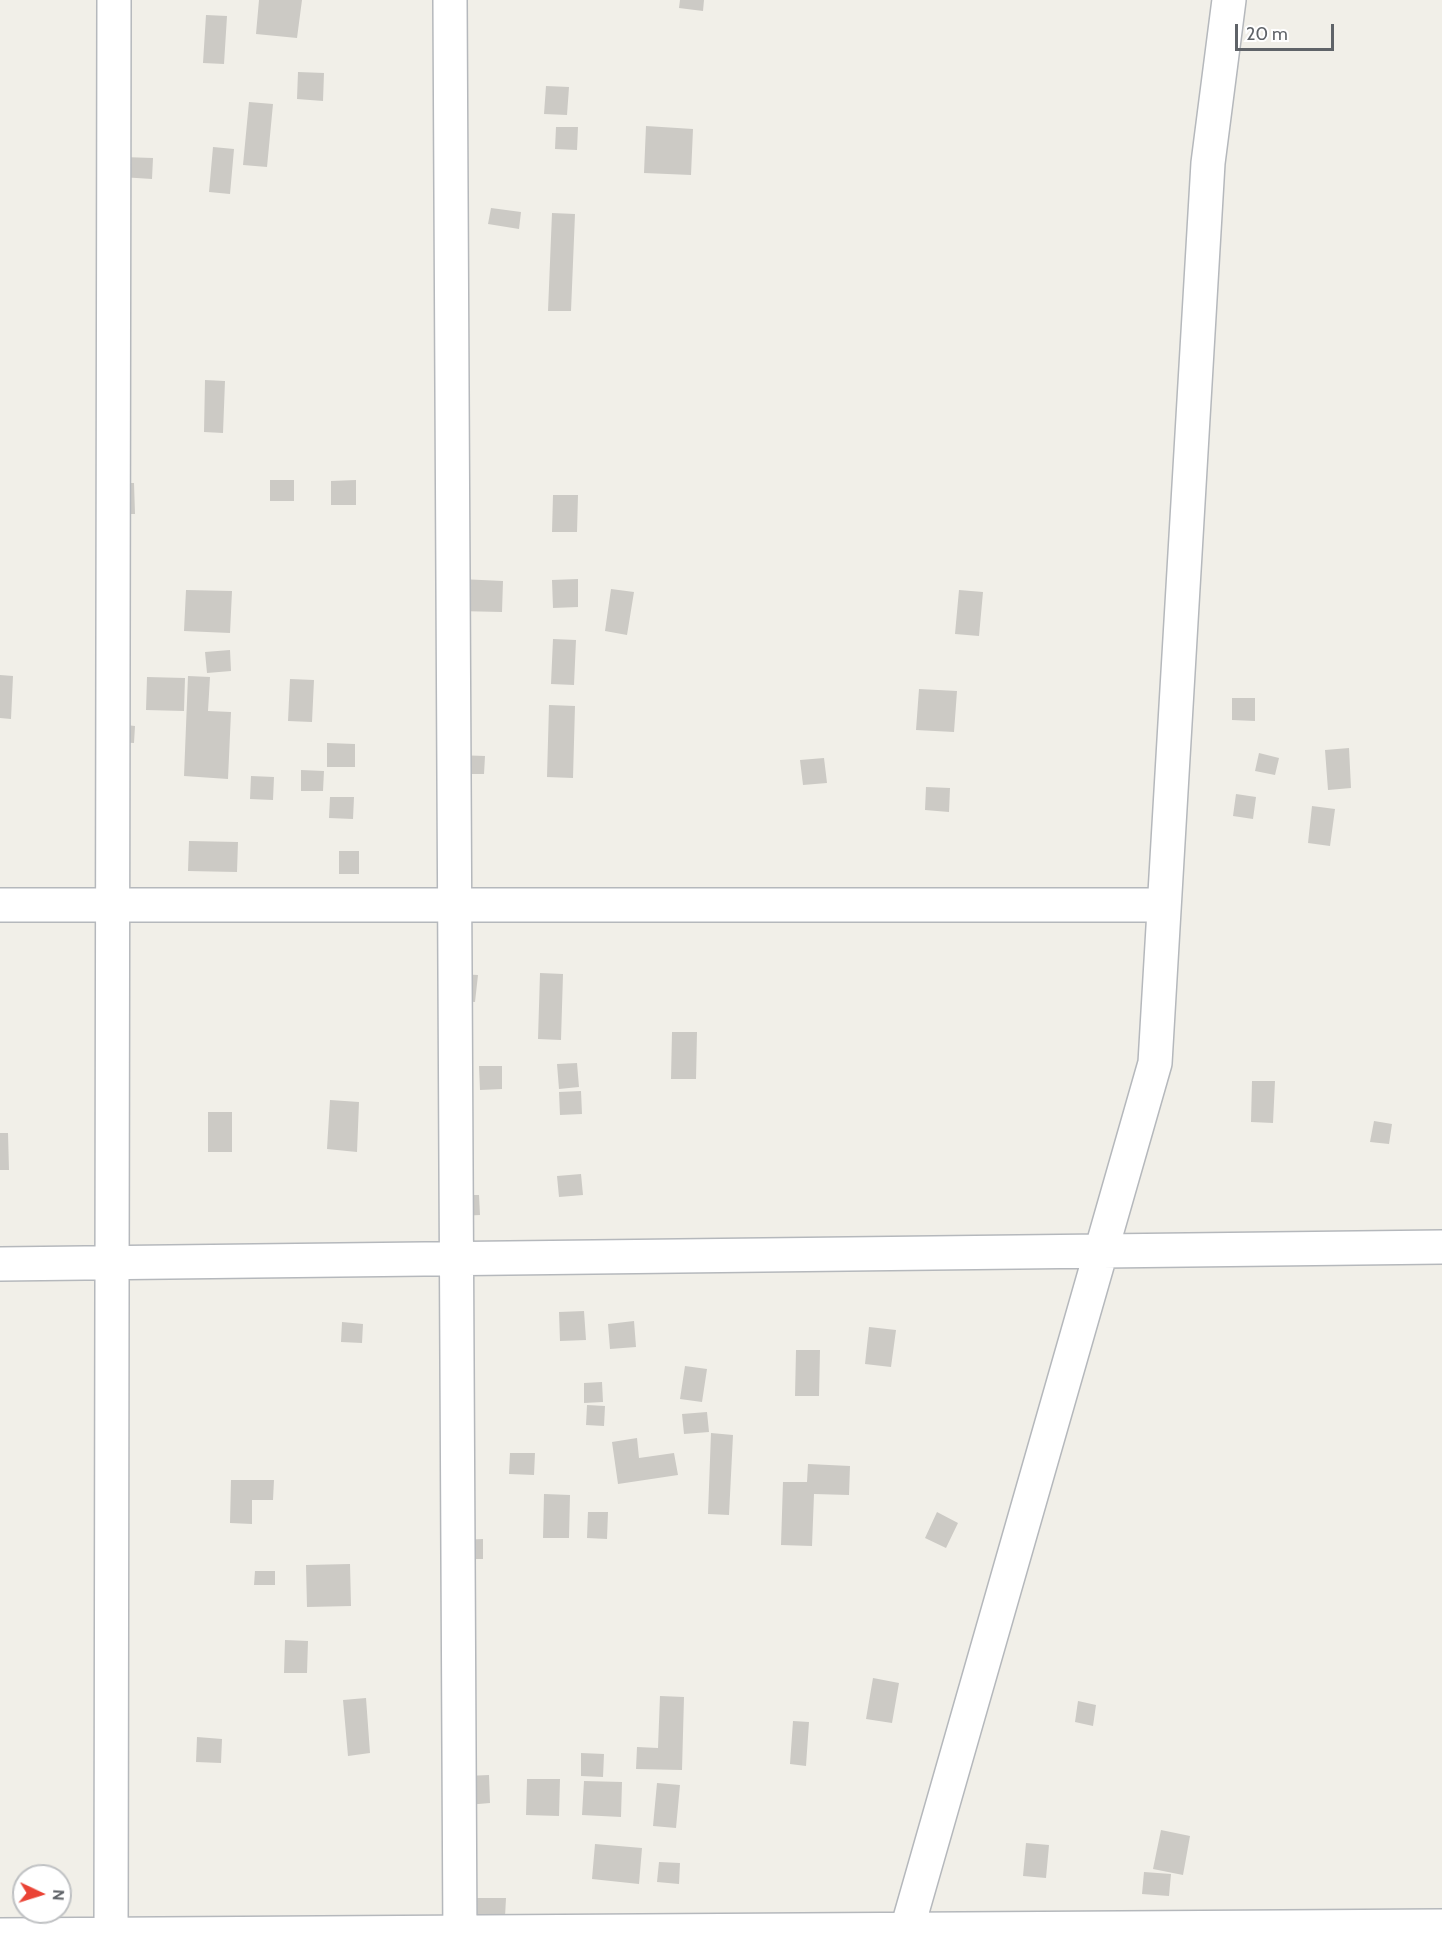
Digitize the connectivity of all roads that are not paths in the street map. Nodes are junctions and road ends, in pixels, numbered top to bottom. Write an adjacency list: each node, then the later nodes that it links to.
1 (114, 0): 5 (street)
2 (450, 0): 6 (street)
3 (1229, 0): 7 (street)
4 (0, 905): 5 (street)
5 (112, 905): 6 (street); 11 (street)
6 (455, 905): 7 (street); 10 (street)
7 (1164, 905): 9 (street)
8 (1442, 1247): 9 (street)
9 (1101, 1251): 10 (street); 14 (street)
10 (456, 1259): 11 (street); 15 (street)
11 (112, 1263): 12 (street); 17 (street)
12 (0, 1264)
13 (1442, 1926): 14 (street)
14 (906, 1933): 15 (street)
15 (460, 1934): 17 (street)
16 (0, 1935): 17 (street)
17 (111, 1935)

